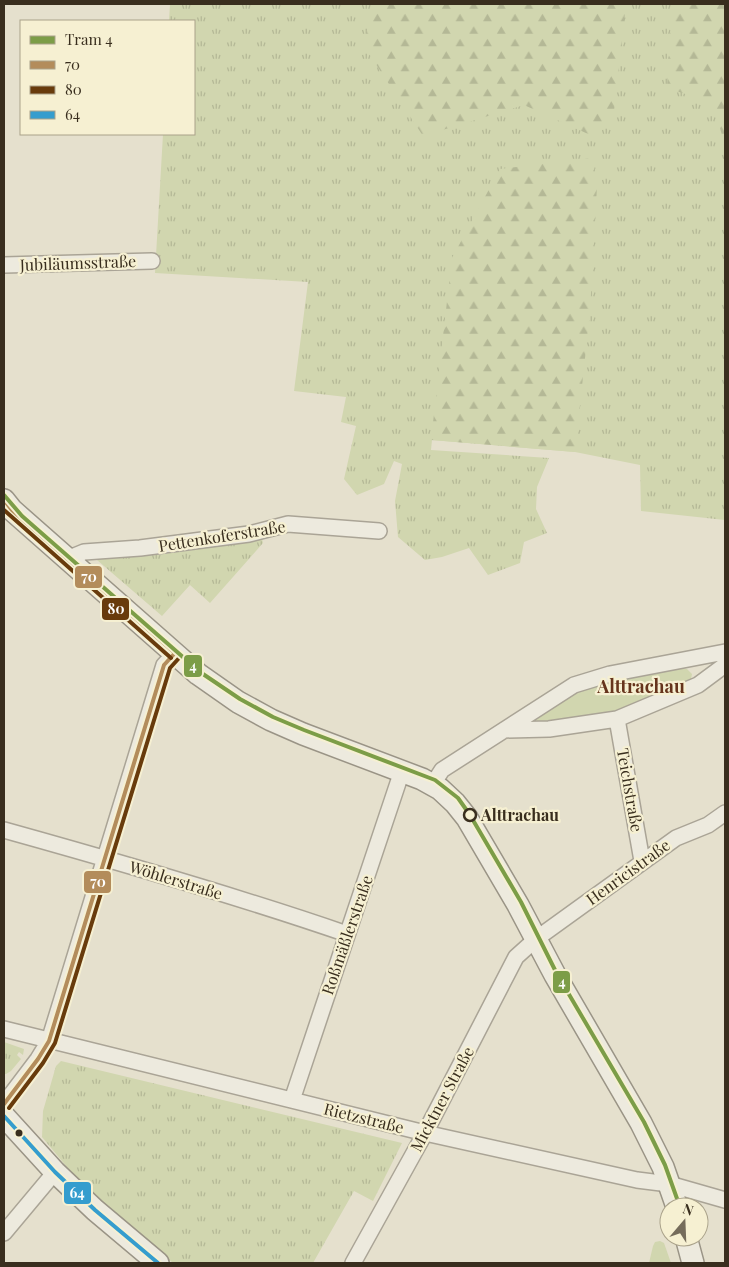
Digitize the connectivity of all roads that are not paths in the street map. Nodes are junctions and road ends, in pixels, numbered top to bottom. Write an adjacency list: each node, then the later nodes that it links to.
1 (152, 260): 2 (street, Jubiläumsstraße)
2 (4, 265)
3 (6, 506): 5 (main road)
4 (379, 531): 5 (street, Pettenkoferstraße)
5 (67, 559): 7 (main road)
6 (725, 652): 10 (street)
7 (175, 653): 11 (main road); 15 (street)
8 (725, 665): 9 (street)
9 (617, 719): 10 (street); 16 (street, Teichstraße)
10 (502, 730): 12 (street)
11 (402, 771): 12 (main road); 17 (street, Roßmäßlerstraße)
12 (433, 784): 18 (main road)
13 (725, 813): 16 (street, Henricistraße)
14 (4, 830): 15 (street, Wöhlerstraße)
15 (106, 858): 17 (street, Wöhlerstraße); 20 (street)
16 (642, 861): 18 (street, Henricistraße)
17 (347, 934): 21 (street, Roßmäßlerstraße)
18 (536, 939): 24 (street, Micktner Straße); 26 (main road)
19 (4, 1029): 20 (street, Rietzstraße)
20 (49, 1041): 21 (street, Rietzstraße); 22 (street)
21 (292, 1100): 24 (street, Rietzstraße)
22 (4, 1104)
23 (4, 1116): 25 (main road)
24 (425, 1133): 26 (street, Rietzstraße); 32 (street, Micktner Straße)
25 (55, 1172): 29 (street); 31 (main road)
26 (669, 1184): 27 (main road); 28 (street, Rietzstraße)
27 (674, 1197)
28 (725, 1200)
29 (4, 1233)
30 (689, 1247): 33 (main road)
31 (158, 1263)
32 (353, 1263)
33 (693, 1263)

